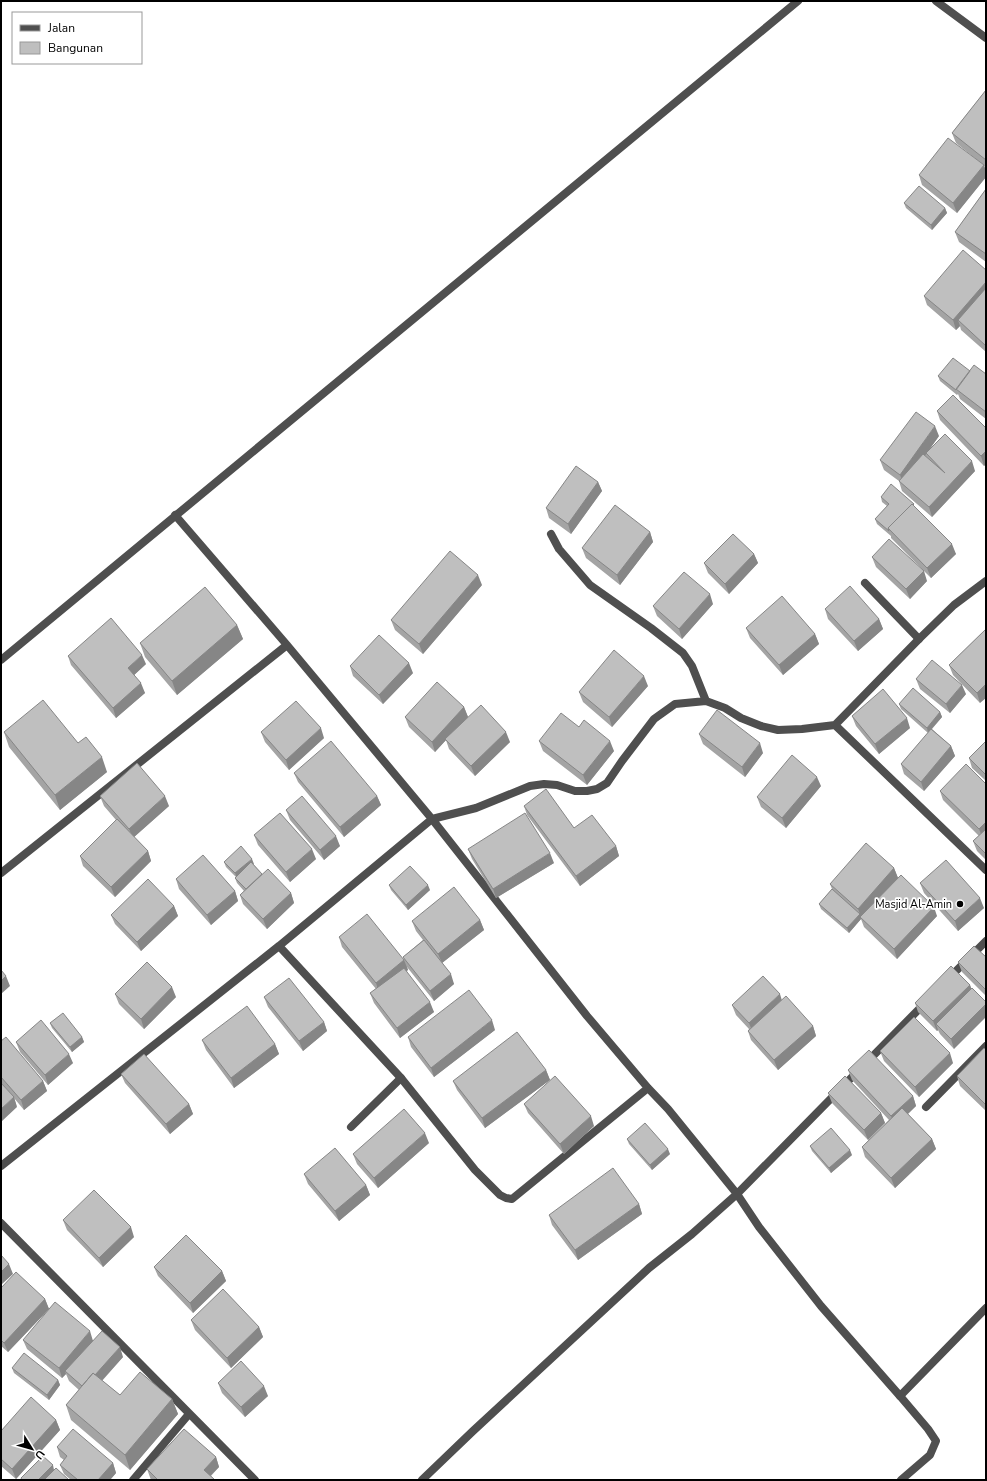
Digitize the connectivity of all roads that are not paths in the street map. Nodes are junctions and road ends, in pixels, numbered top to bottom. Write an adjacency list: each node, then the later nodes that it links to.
1 (798, 1): 4 (street)
2 (936, 1): 3 (street)
3 (986, 38)
4 (175, 515): 9 (street); 10 (street)
5 (551, 534): 11 (street)
6 (986, 581): 8 (street)
7 (865, 583): 8 (street)
8 (919, 639): 12 (street)
9 (287, 645): 13 (street); 15 (street)
10 (1, 660)
11 (706, 701): 12 (street); 13 (street)
12 (835, 725): 14 (street)
13 (432, 819): 17 (street); 22 (street)
14 (986, 870)
15 (1, 873)
16 (986, 940): 18 (street)
17 (279, 946): 21 (street); 25 (street)
18 (942, 986)
19 (931, 997): 26 (street)
20 (986, 1046): 23 (street)
21 (401, 1078): 22 (street); 24 (street)
22 (648, 1088): 26 (street)
23 (926, 1107)
24 (351, 1127)
25 (1, 1166)
26 (737, 1194): 29 (street); 33 (street)
27 (1, 1223): 30 (street)
28 (986, 1308): 29 (street)
29 (900, 1396): 34 (street)
30 (189, 1414): 31 (street); 32 (street)
31 (133, 1480)
32 (255, 1480)
33 (422, 1480)
34 (901, 1480)

